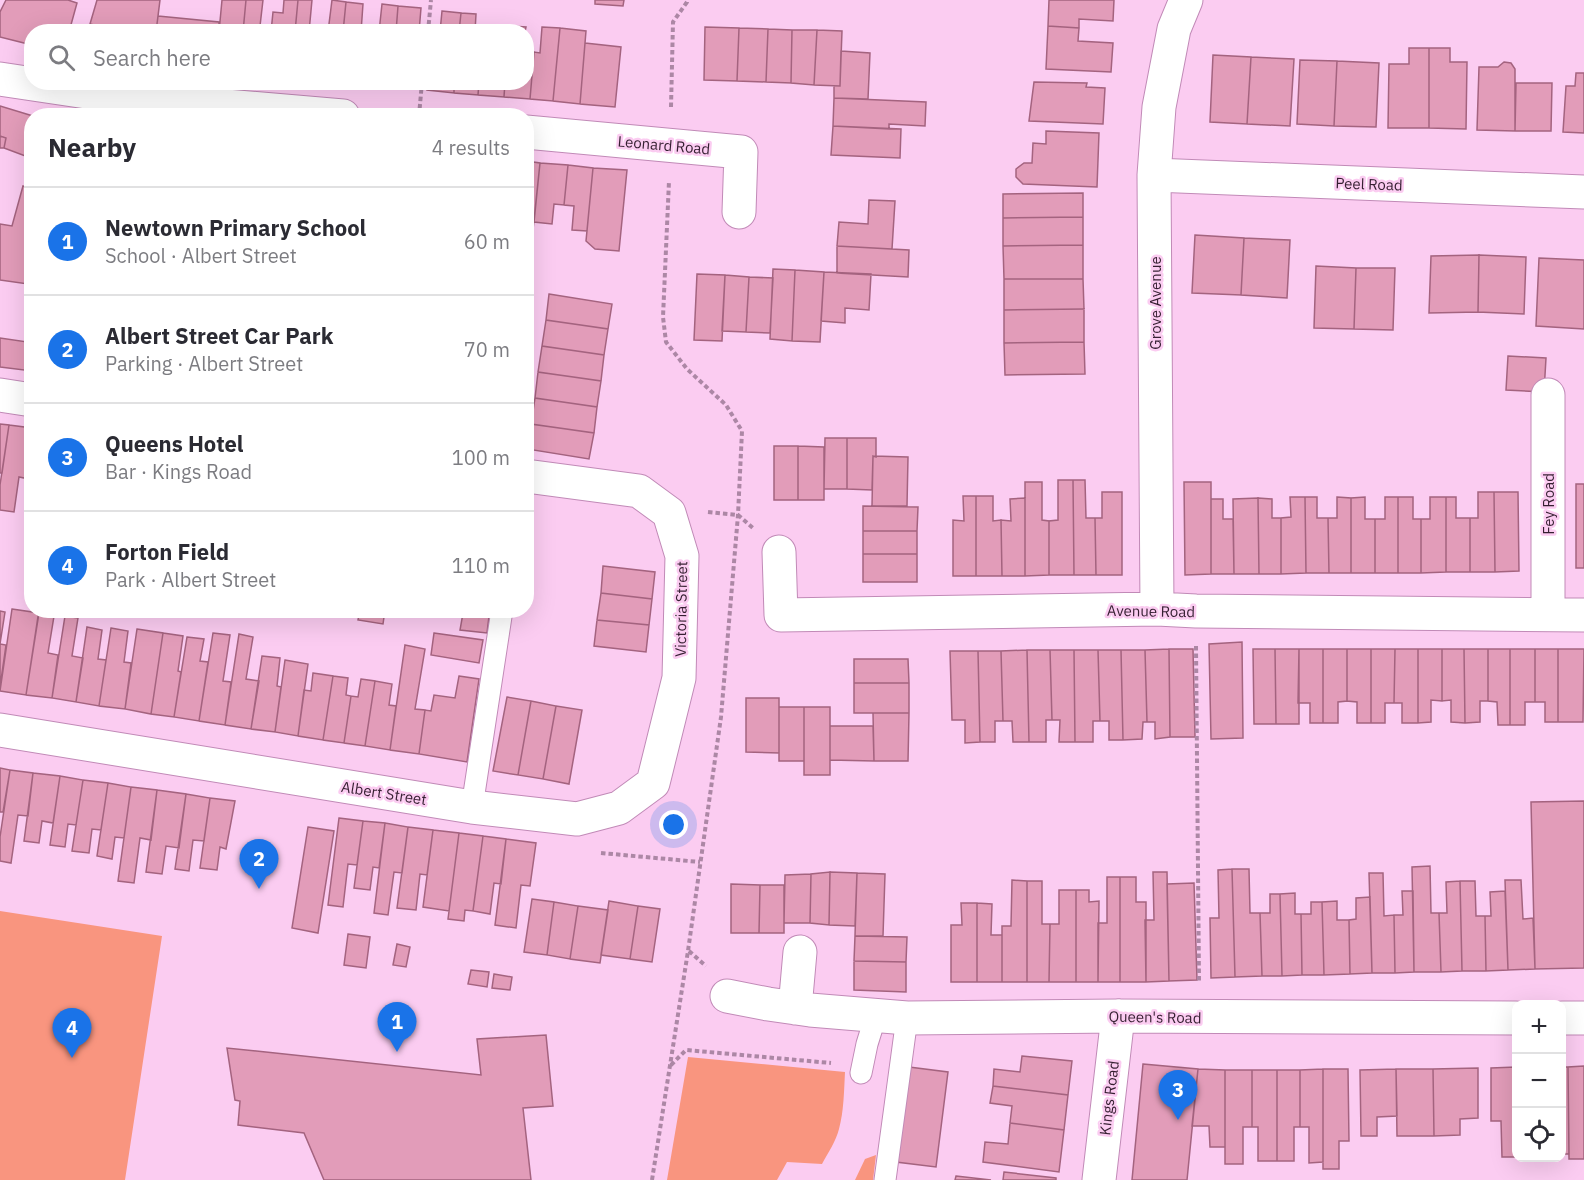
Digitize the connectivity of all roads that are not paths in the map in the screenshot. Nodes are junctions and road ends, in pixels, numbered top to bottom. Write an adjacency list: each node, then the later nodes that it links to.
1 (1186, 0): 7 (street, Grove Avenue)
2 (0, 79): 3 (street)
3 (24, 83)
4 (73, 90): 5 (street)
5 (249, 108)
6 (534, 133): 9 (street, Leonard Road)
7 (1154, 176): 8 (street, Peel Road); 15 (street, Grove Avenue)
8 (1584, 192)
9 (739, 212)
10 (0, 395): 12 (street)
11 (1548, 395): 16 (street, Fey Road)
12 (24, 399)
13 (534, 477): 19 (street, Victoria Street)
14 (779, 552): 15 (street, Avenue Road)
15 (1156, 609): 16 (street, Avenue Road)
16 (1548, 613): 17 (street, Avenue Road)
17 (1584, 615)
18 (501, 618): 21 (lane)
19 (679, 678): 21 (street, Albert Street)
20 (0, 730): 21 (street, Albert Street)
21 (472, 807)
22 (800, 952): 24 (street)
23 (727, 996): 24 (street, Queen's Road)
24 (795, 1008): 29 (street, Queen's Road)
25 (1118, 1016): 26 (street, Queen's Road); 29 (street, Queen's Road); 32 (street, Kings Road)
26 (1512, 1018)
27 (1566, 1018): 28 (street)
28 (1584, 1018)
29 (883, 1026): 30 (lane); 31 (lane)
30 (861, 1073)
31 (885, 1180)
32 (1099, 1180)

